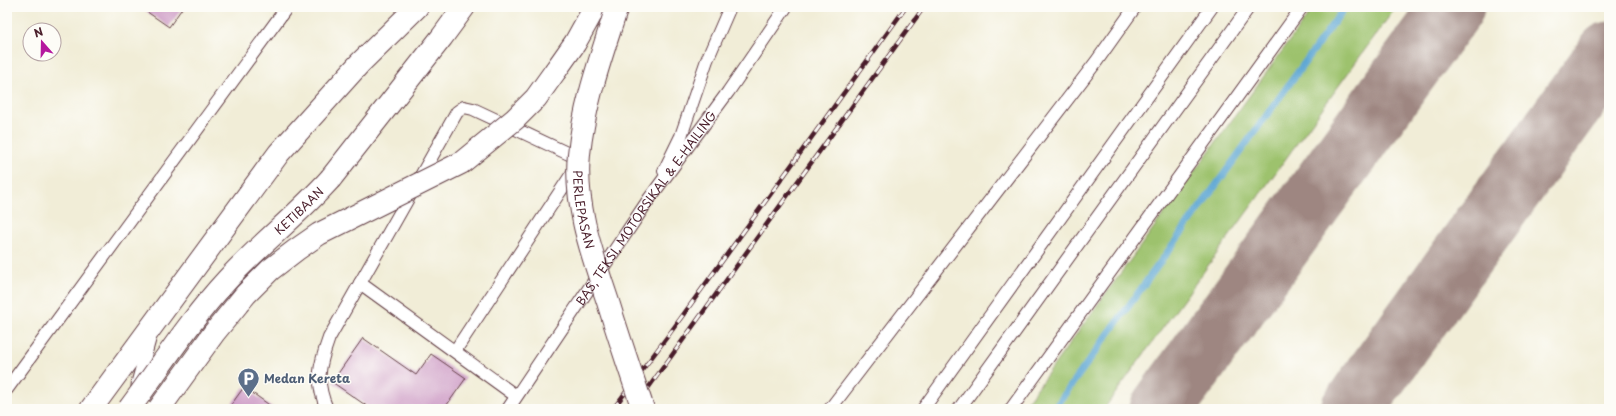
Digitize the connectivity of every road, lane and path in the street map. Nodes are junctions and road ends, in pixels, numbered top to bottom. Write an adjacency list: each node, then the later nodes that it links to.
1 (287, 7): 16 (lane)
2 (417, 7): 14 (main road)
3 (464, 7): 19 (main road, KETIBAAN, bridge)
4 (594, 7): 21 (main road, bridge)
5 (617, 7): 24 (main road, PERLEPASAN, bridge)
6 (730, 7): 12 (lane)
7 (786, 7): 12 (lane, BAS, TEKSI, MOTORSIKAL & E-HAILING)
8 (1136, 7): 25 (lane)
9 (1212, 7): 26 (lane)
10 (1249, 7): 27 (lane)
11 (1302, 7): 28 (lane)
12 (649, 199): 17 (lane, BAS, TEKSI, MOTORSIKAL & E-HAILING)
13 (360, 283): 15 (lane); 15 (lane); 22 (lane)
14 (155, 322): 18 (main road); 20 (lane)
15 (455, 351): 17 (lane)
16 (7, 389)
17 (516, 396): 23 (lane, BAS, TEKSI, MOTORSIKAL & E-HAILING)
18 (91, 409)
19 (129, 409)
20 (135, 409)
21 (158, 409)
22 (327, 409)
23 (508, 409)
24 (643, 409)
25 (830, 409)
26 (923, 409)
27 (959, 409)
28 (1011, 409)

